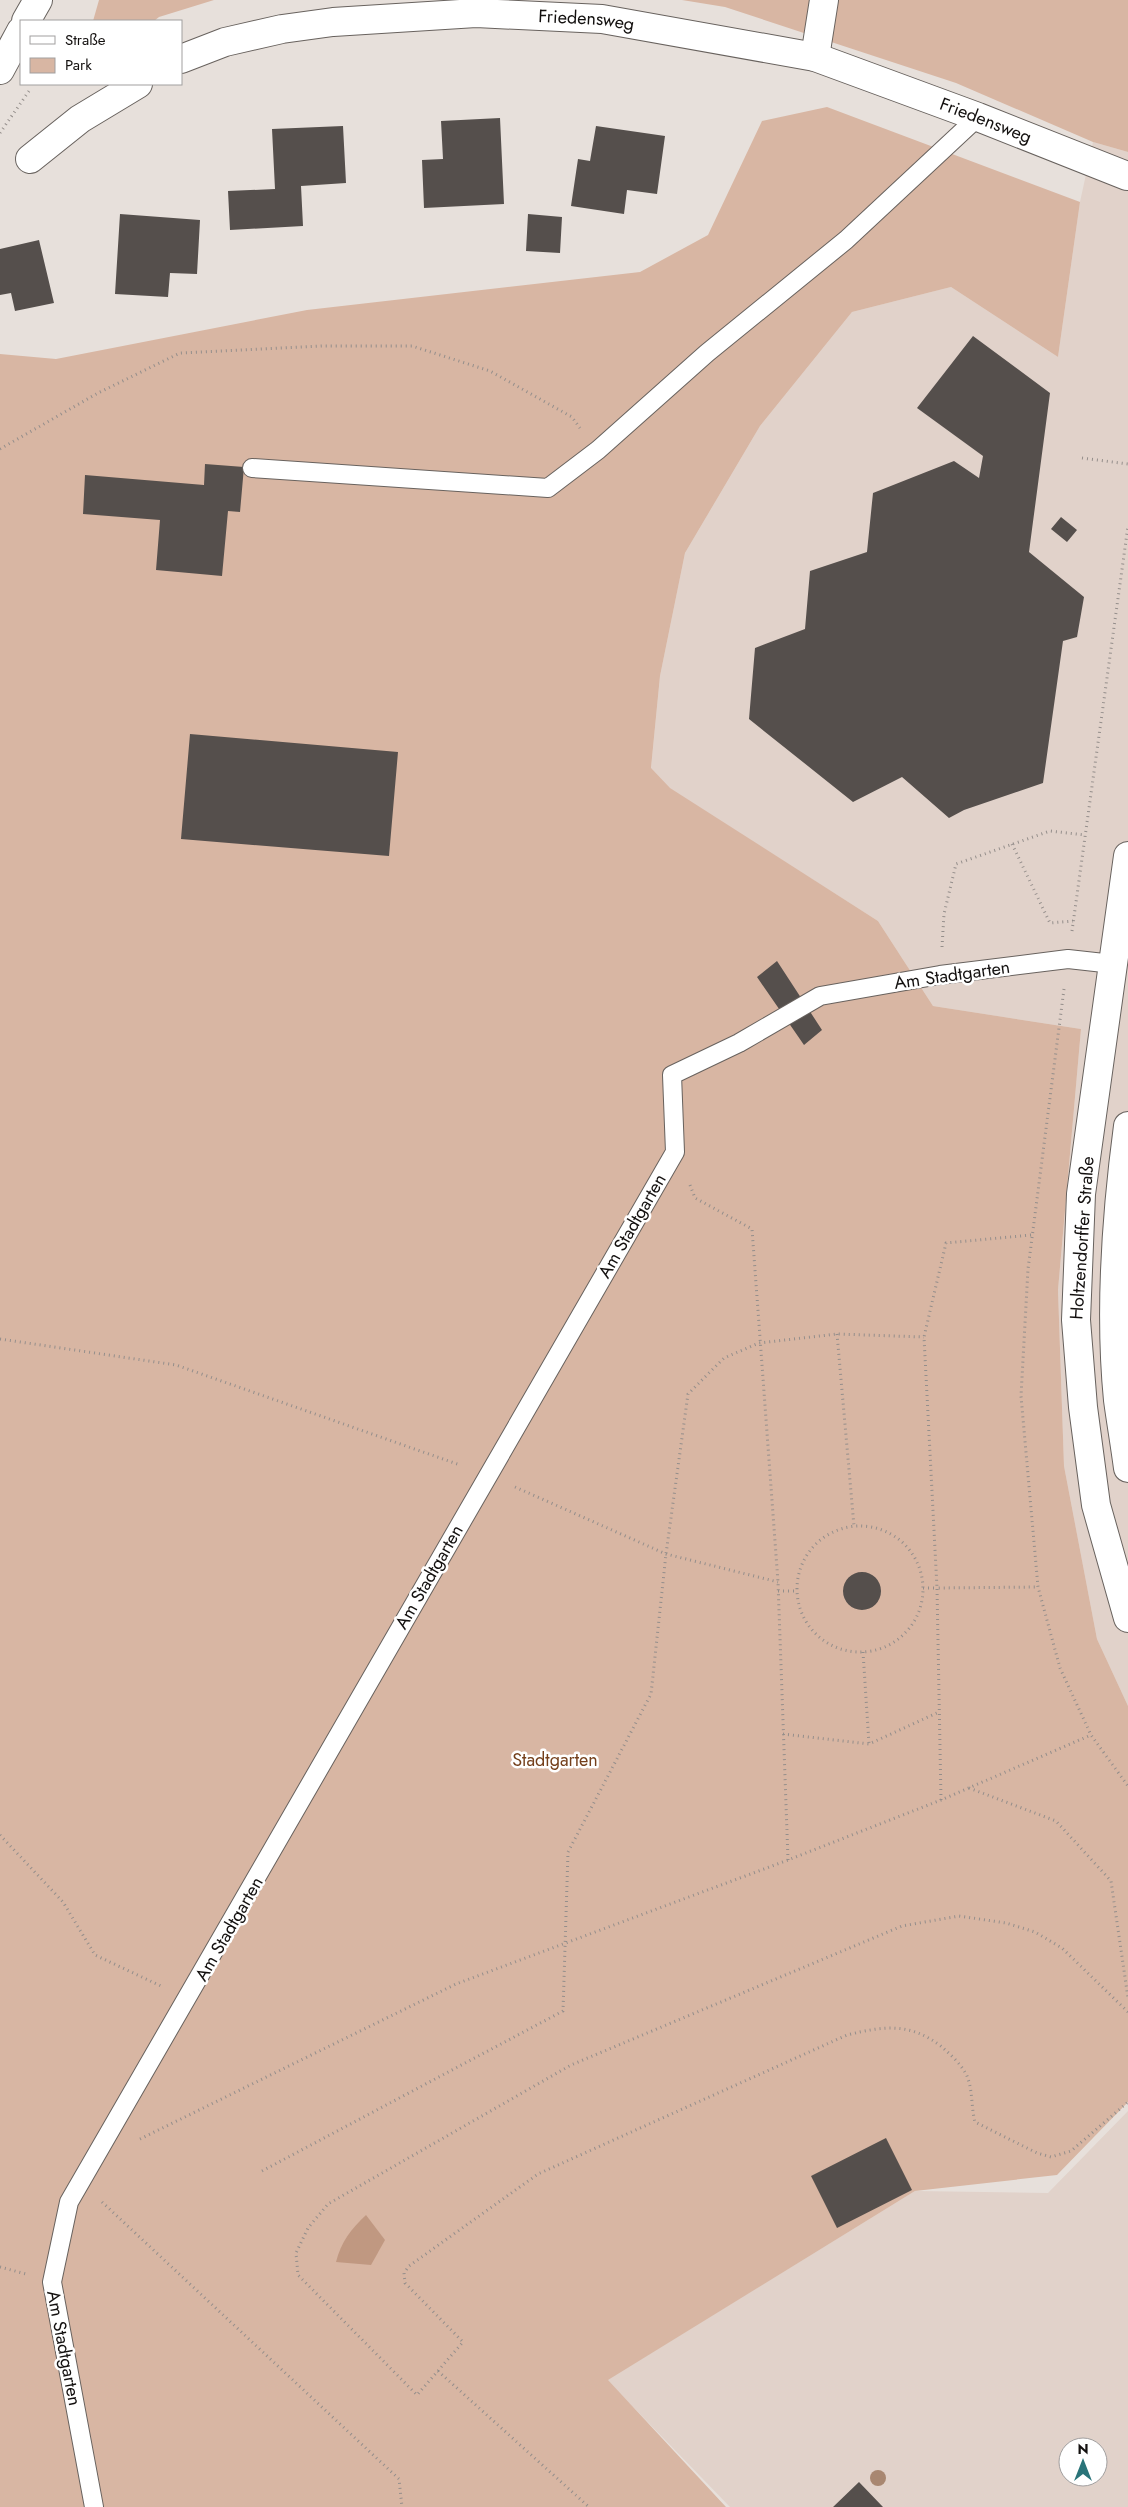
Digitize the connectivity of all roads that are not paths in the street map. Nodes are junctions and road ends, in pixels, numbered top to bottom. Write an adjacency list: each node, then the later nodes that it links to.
1 (38, 0): 3 (street)
2 (824, 0): 5 (street)
3 (27, 20)
4 (20, 33): 7 (street)
5 (815, 57): 6 (street, Friedensweg); 9 (street, Friedensweg)
6 (182, 59)
7 (0, 70)
8 (136, 85): 10 (street)
9 (978, 117): 11 (street, Friedensweg); 12 (lane)
10 (30, 159)
11 (1127, 176)
12 (252, 468)
13 (1128, 856): 14 (street, Holtzendorffer Straße)
14 (1113, 964): 17 (street, Holtzendorffer Straße); 18 (lane, Am Stadtgarten)
15 (1128, 1126): 16 (street, Holtzendorffer Straße)
16 (1128, 1468)
17 (1128, 1618)
18 (94, 2507)

